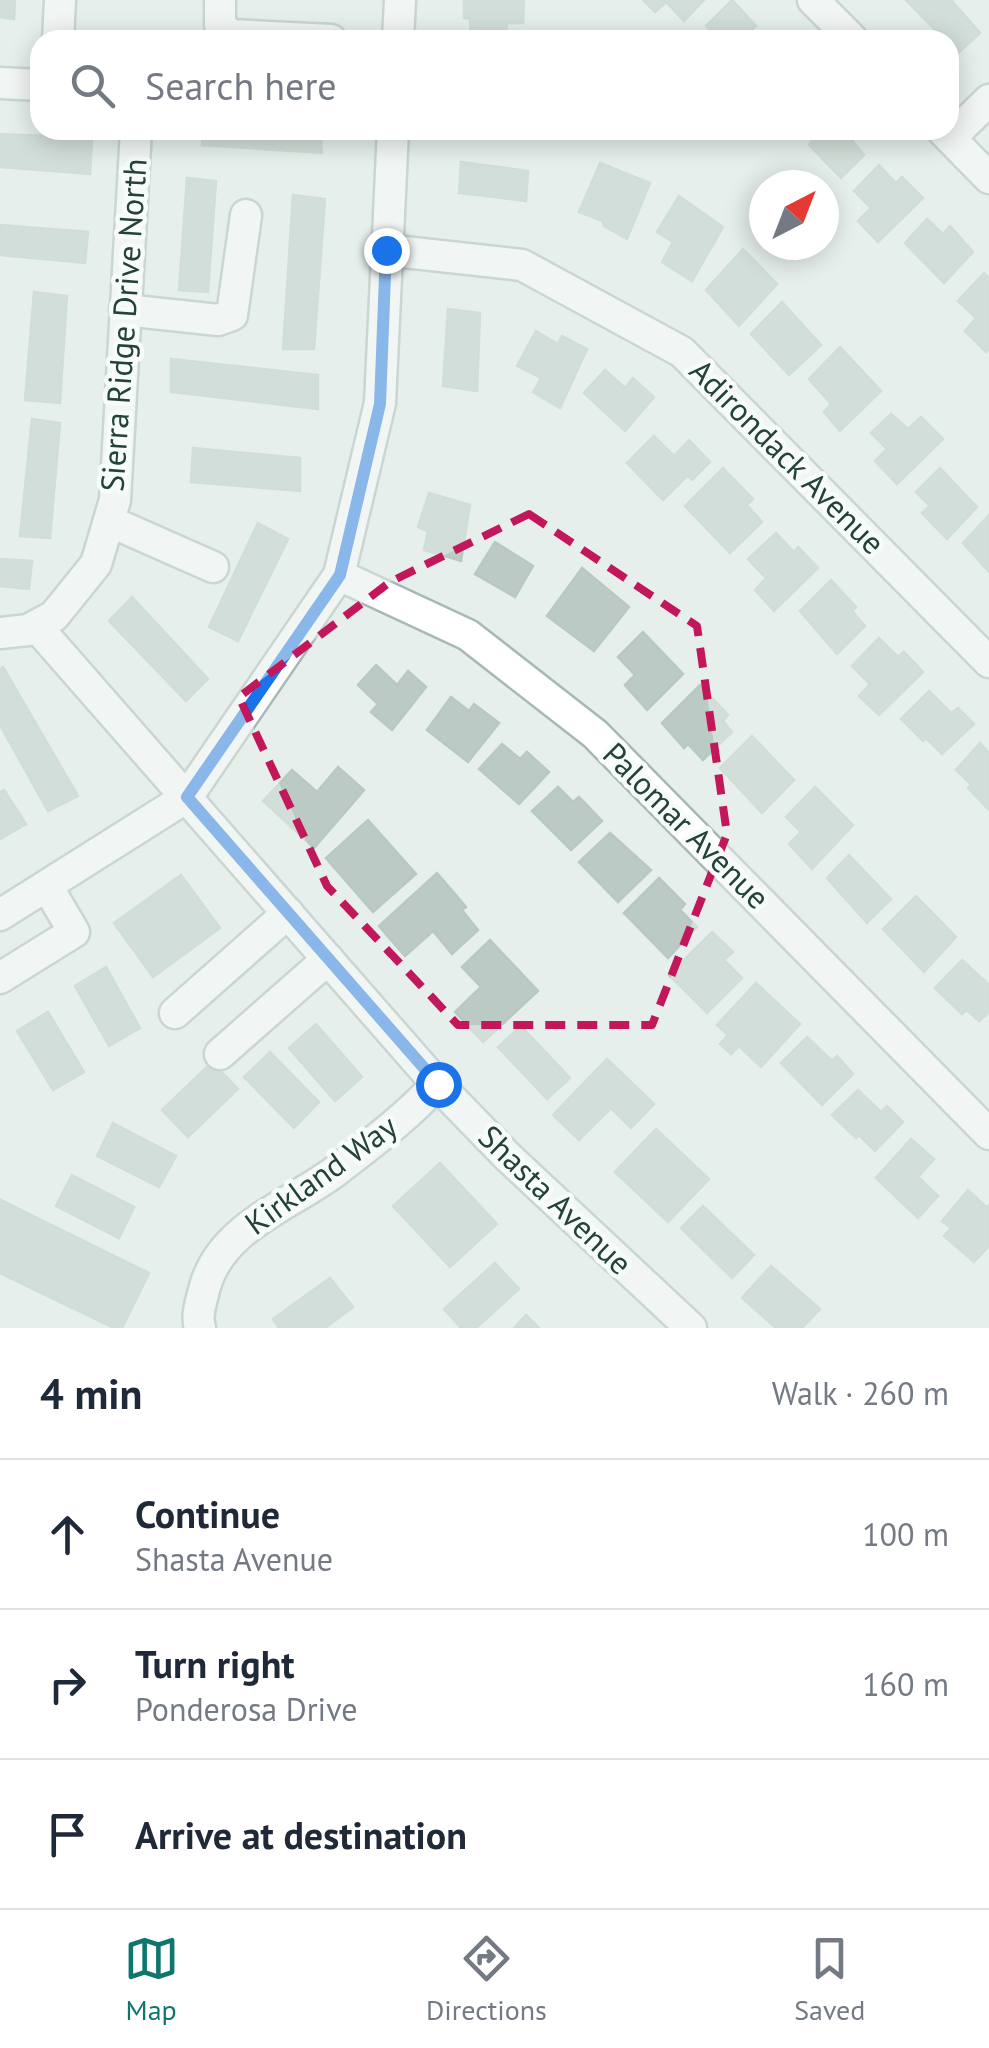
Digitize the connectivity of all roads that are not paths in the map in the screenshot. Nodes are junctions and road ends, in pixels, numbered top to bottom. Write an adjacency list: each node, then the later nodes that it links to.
1 (60, 0): 5 (street)
2 (220, 0): 6 (street)
3 (400, 0): 7 (street)
4 (814, 0): 8 (street)
5 (58, 30)
6 (225, 30)
7 (398, 30)
8 (843, 30)
9 (0, 82): 10 (street)
10 (30, 84)
11 (989, 100): 12 (street)
12 (959, 124)
13 (135, 140): 19 (street, Sierra Ridge Drive North)
14 (392, 140): 18 (street)
15 (952, 140): 16 (street)
16 (989, 178)
17 (246, 215): 19 (street)
18 (386, 250): 22 (street); 25 (street, Adirondack Avenue)
19 (126, 310): 20 (street, Sierra Ridge Drive North)
20 (109, 521): 21 (street); 23 (street, Sierra Ridge Drive North)
21 (213, 566)
22 (340, 575): 26 (street); 35 (street, Palomar Avenue)
23 (38, 627): 24 (street); 26 (street)
24 (0, 633)
25 (989, 662)
26 (187, 797): 27 (street); 28 (street, Shasta Avenue)
27 (47, 886): 29 (street); 31 (street)
28 (288, 913): 30 (street, Shasta Avenue); 32 (street)
29 (0, 915)
30 (328, 960): 33 (street); 34 (street, Shasta Avenue)
31 (0, 978)
32 (175, 1012)
33 (220, 1054)
34 (438, 1084): 36 (street, Shasta Avenue); 37 (street, Kirkland Way)
35 (989, 1134)
36 (680, 1324)
37 (197, 1327)

